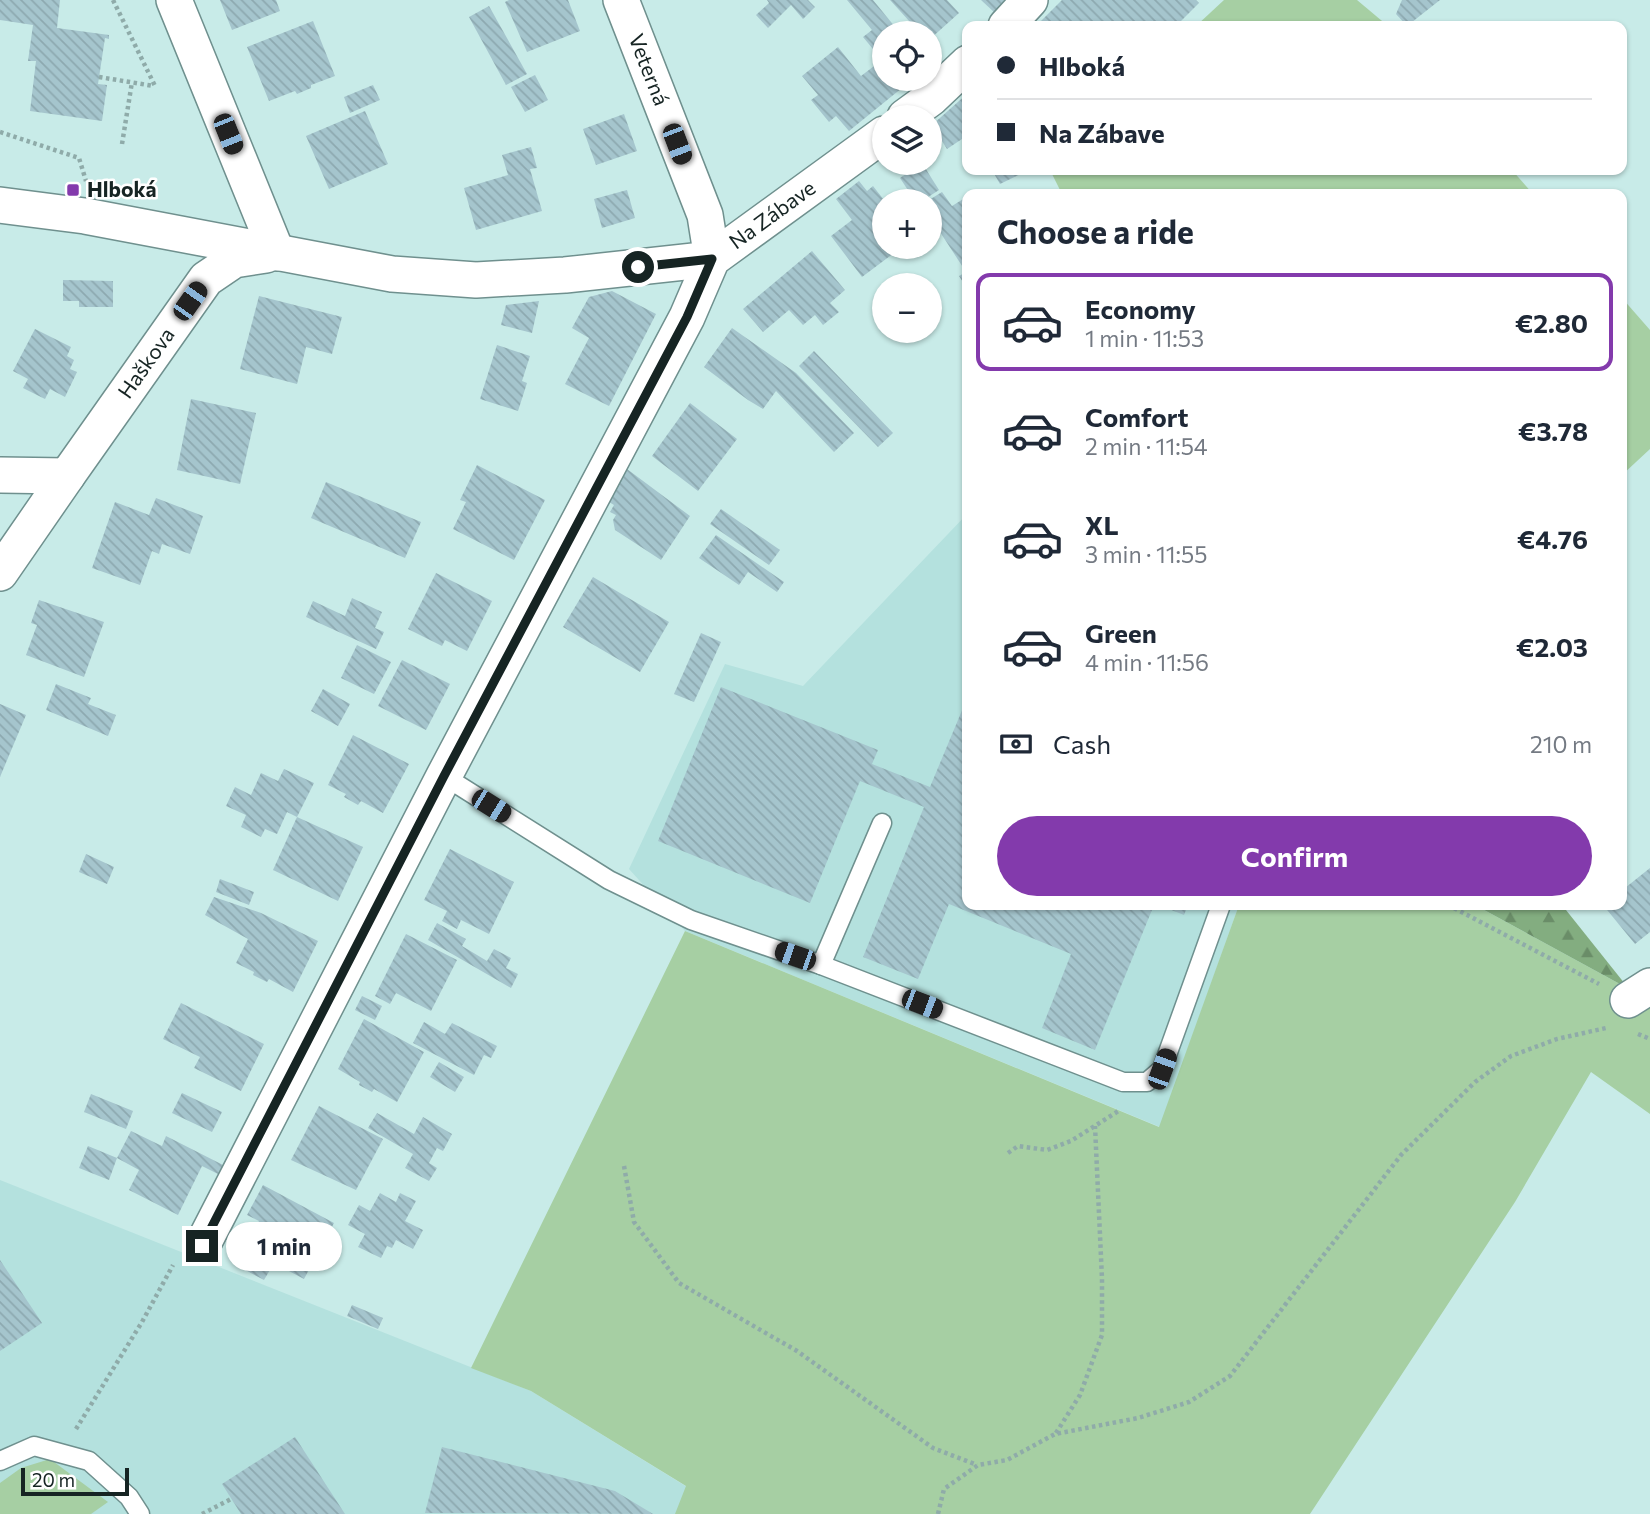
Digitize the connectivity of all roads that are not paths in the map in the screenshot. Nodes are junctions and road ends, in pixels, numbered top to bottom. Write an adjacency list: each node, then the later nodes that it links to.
1 (174, 0): 9 (street)
2 (621, 0): 10 (street, Veterná)
3 (1030, 0): 4 (street)
4 (1011, 21)
5 (962, 69): 6 (street)
6 (921, 105)
7 (872, 143): 10 (street, Na Zábave)
8 (0, 205): 9 (street)
9 (277, 253): 10 (street); 12 (street, Haškova)
10 (712, 259): 14 (street, Na Zábave)
11 (0, 475): 12 (street)
12 (67, 476): 13 (street, Haškova)
13 (0, 573)
14 (444, 776): 17 (lane); 18 (street, Na Zábave)
15 (882, 823): 17 (lane)
16 (1219, 910): 17 (lane)
17 (821, 965)
18 (188, 1255)
19 (0, 1461): 20 (lane)
20 (140, 1514)

